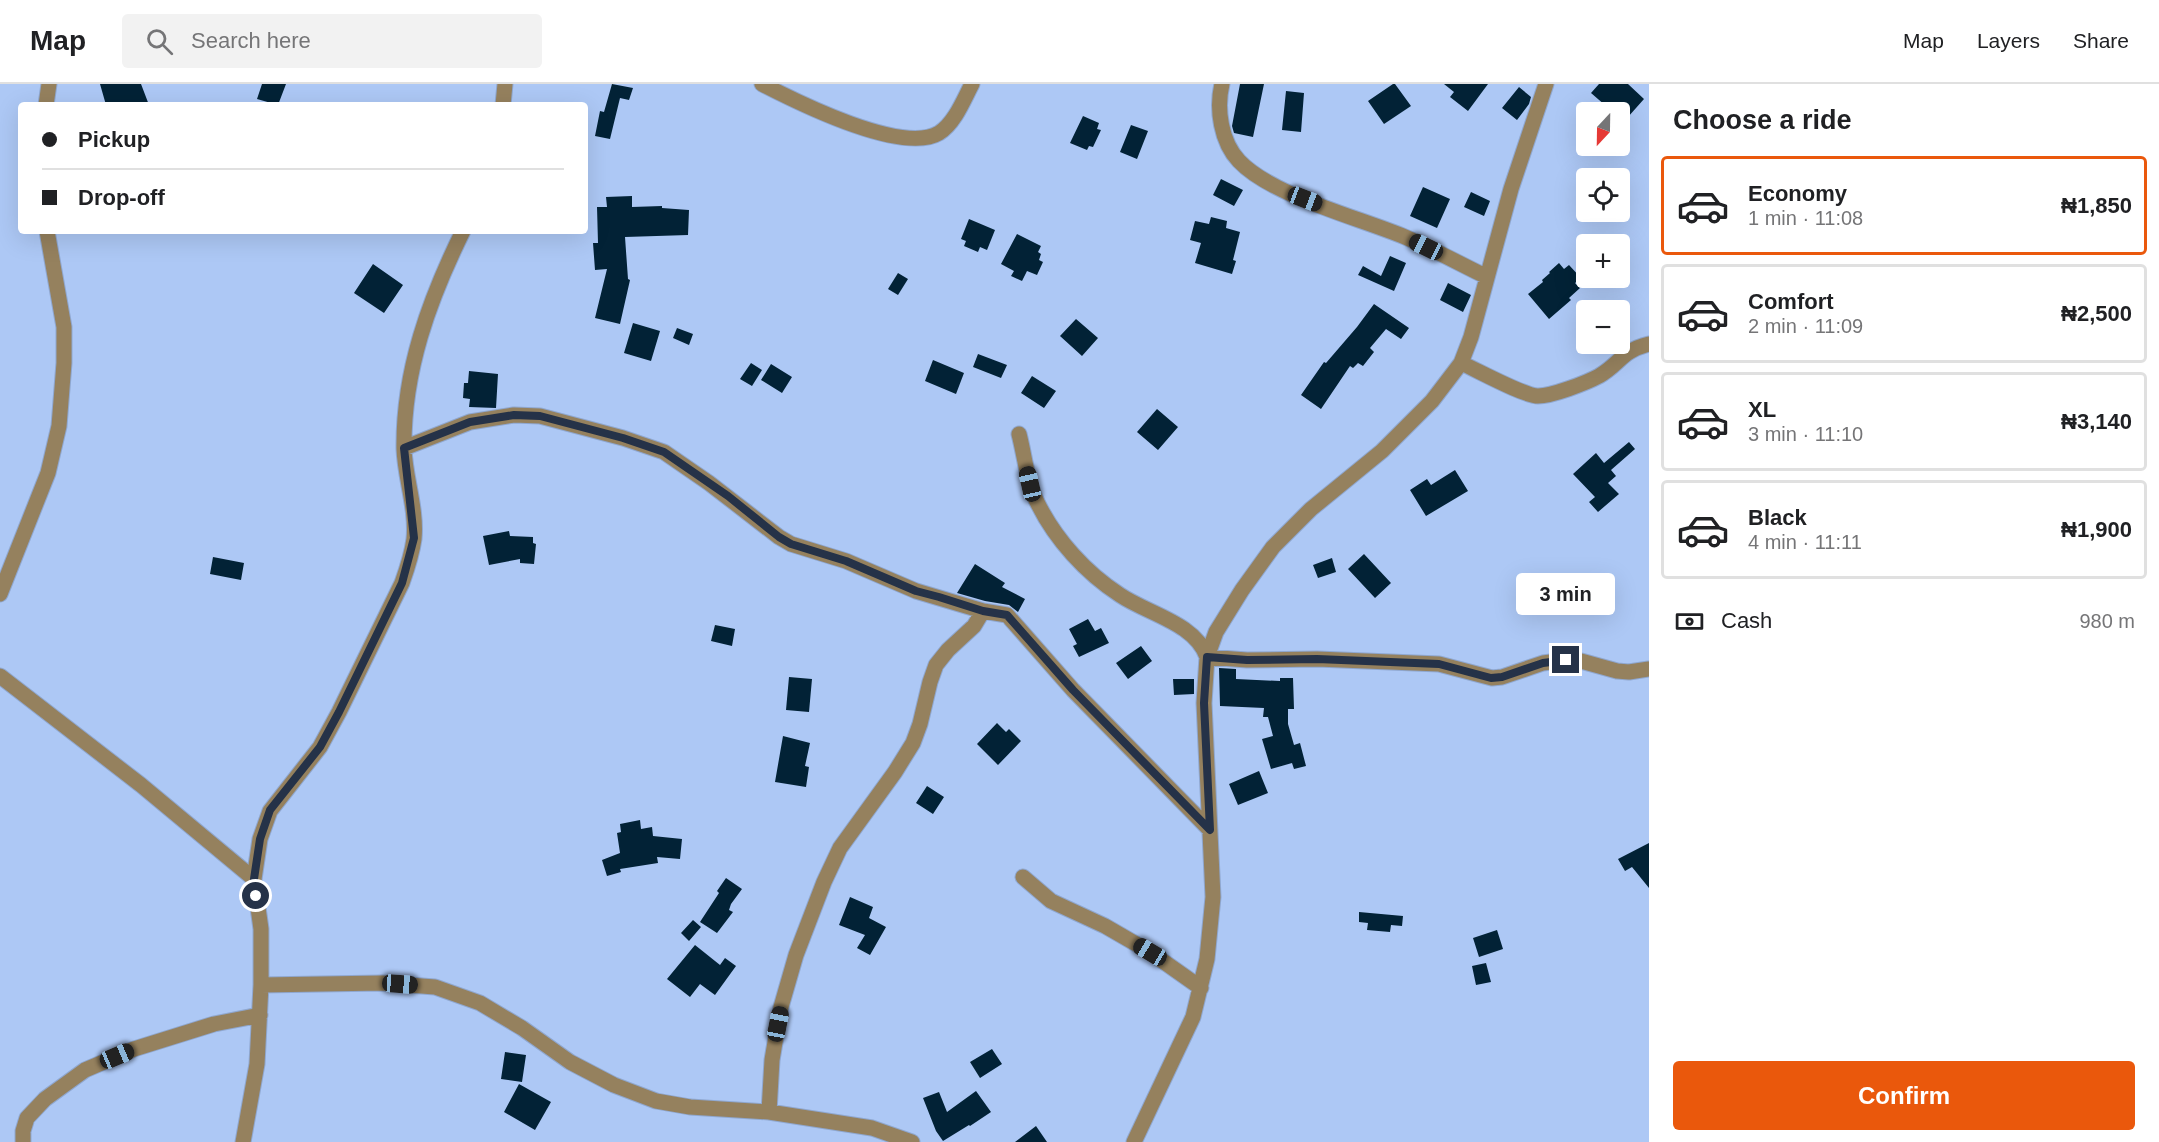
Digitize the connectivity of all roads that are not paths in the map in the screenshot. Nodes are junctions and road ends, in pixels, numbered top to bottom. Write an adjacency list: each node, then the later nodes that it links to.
1 (49, 84): 7 (street)
2 (505, 84): 8 (street)
3 (762, 84): 4 (street)
4 (972, 84)
5 (1222, 84): 11 (street)
6 (1546, 84): 11 (street)
7 (46, 102)
8 (503, 102)
9 (48, 234): 16 (street)
10 (462, 234): 15 (street)
11 (1487, 278): 13 (street)
12 (1649, 344): 13 (street)
13 (1461, 363): 18 (street)
14 (1019, 434): 18 (street)
15 (404, 448): 17 (street); 23 (street)
16 (0, 594)
17 (983, 611): 21 (street); 27 (street)
18 (1207, 657): 19 (street); 21 (street)
19 (1649, 669)
20 (0, 676): 23 (street)
21 (1210, 830): 25 (street)
22 (1023, 877): 25 (street)
23 (254, 879): 24 (street)
24 (261, 985): 26 (street); 27 (street)
25 (1201, 988): 31 (street)
26 (260, 1015): 28 (street); 29 (street)
27 (769, 1112): 30 (street)
28 (23, 1142)
29 (243, 1142)
30 (912, 1142)
31 (1134, 1142)

